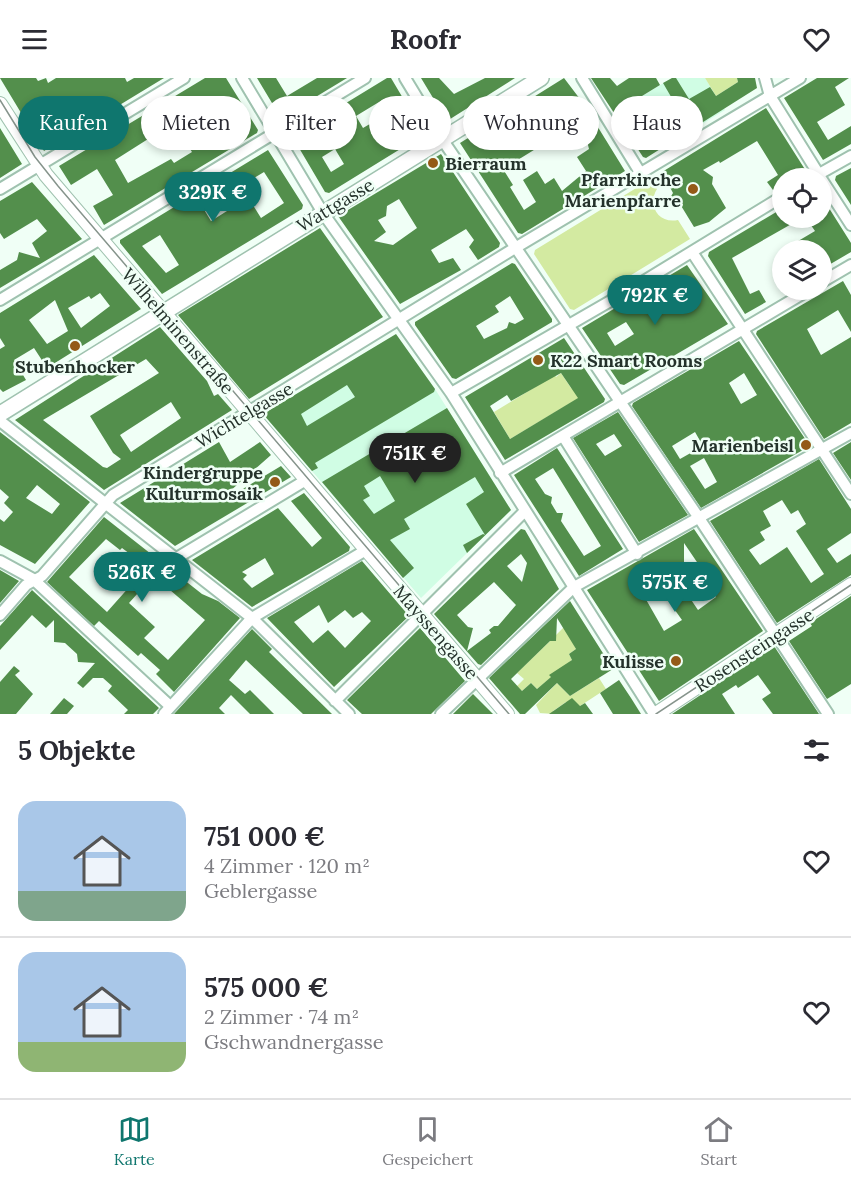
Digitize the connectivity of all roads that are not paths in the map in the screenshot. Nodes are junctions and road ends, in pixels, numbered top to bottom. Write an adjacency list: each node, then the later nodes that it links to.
1 (184, 78): 20 (street)
2 (242, 78): 13 (street)
3 (365, 78): 9 (street)
4 (405, 78): 10 (street)
5 (540, 78): 14 (main road, Wattgasse)
6 (582, 78): 23 (street)
7 (765, 78): 11 (street)
8 (800, 78): 11 (street)
9 (337, 96)
10 (416, 96)
11 (770, 96): 21 (street); 23 (street)
12 (0, 104): 20 (street, Wilhelminenstraße)
13 (263, 113)
14 (451, 133)
15 (263, 143): 29 (street)
16 (285, 150): 27 (street)
17 (424, 150): 27 (main road, Wattgasse)
18 (449, 150): 30 (street)
19 (851, 156): 22 (street)
20 (39, 166): 24 (street); 29 (street, Wilhelminenstraße)
21 (812, 168)
22 (832, 169)
23 (641, 174): 30 (street, Wichtelgasse)
24 (0, 189)
25 (832, 198): 28 (street)
26 (772, 203): 31 (street)
27 (323, 213): 36 (main road, Wattgasse); 37 (street)
28 (851, 225)
29 (100, 240): 34 (street); 36 (street, Wilhelminenstraße)
30 (515, 248): 37 (street, Wichtelgasse); 38 (street)
31 (692, 252): 38 (street); 39 (street)
32 (851, 265): 33 (street)
33 (832, 276)
34 (0, 300)
35 (792, 300): 39 (street)
36 (161, 313): 42 (main road, Wattgasse); 43 (street, Wilhelminenstraße)
37 (398, 321): 40 (street); 43 (street, Wichtelgasse)
38 (567, 325): 40 (street); 41 (street)
39 (740, 330): 41 (street); 46 (street)
40 (451, 393): 47 (street)
41 (618, 402): 45 (street); 52 (street)
42 (2, 411): 50 (street)
43 (248, 413): 48 (street, Wilhelminenstraße); 50 (street, Wichtelgasse)
44 (851, 433): 46 (street)
45 (563, 436): 47 (street); 54 (street)
46 (822, 450): 49 (street); 52 (street)
47 (500, 473): 51 (street)
48 (306, 480): 53 (street, Wilhelminenstraße); 55 (street)
49 (851, 494)
50 (104, 504): 55 (street); 57 (street, Wichtelgasse)
51 (524, 513): 59 (street); 61 (street)
52 (699, 518): 54 (street); 63 (street)
53 (366, 550): 61 (street, Mayssengasse); 62 (street)
54 (637, 554): 59 (street)
55 (175, 559): 62 (street)
56 (0, 561): 57 (street)
57 (33, 579): 60 (street, Wichtelgasse); 66 (street)
58 (851, 585): 63 (street, Rosensteingasse)
59 (574, 587): 64 (street); 70 (street)
60 (0, 615)
61 (422, 615): 64 (street, Mayssengasse); 65 (street)
62 (252, 618): 65 (street); 66 (street)
63 (776, 635): 70 (street, Rosensteingasse); 71 (street)
64 (477, 679): 68 (street); 69 (street, Mayssengasse)
65 (335, 701): 67 (street)
66 (167, 710)
67 (348, 714)
68 (441, 714)
69 (507, 714)
70 (655, 714)
71 (828, 714)

